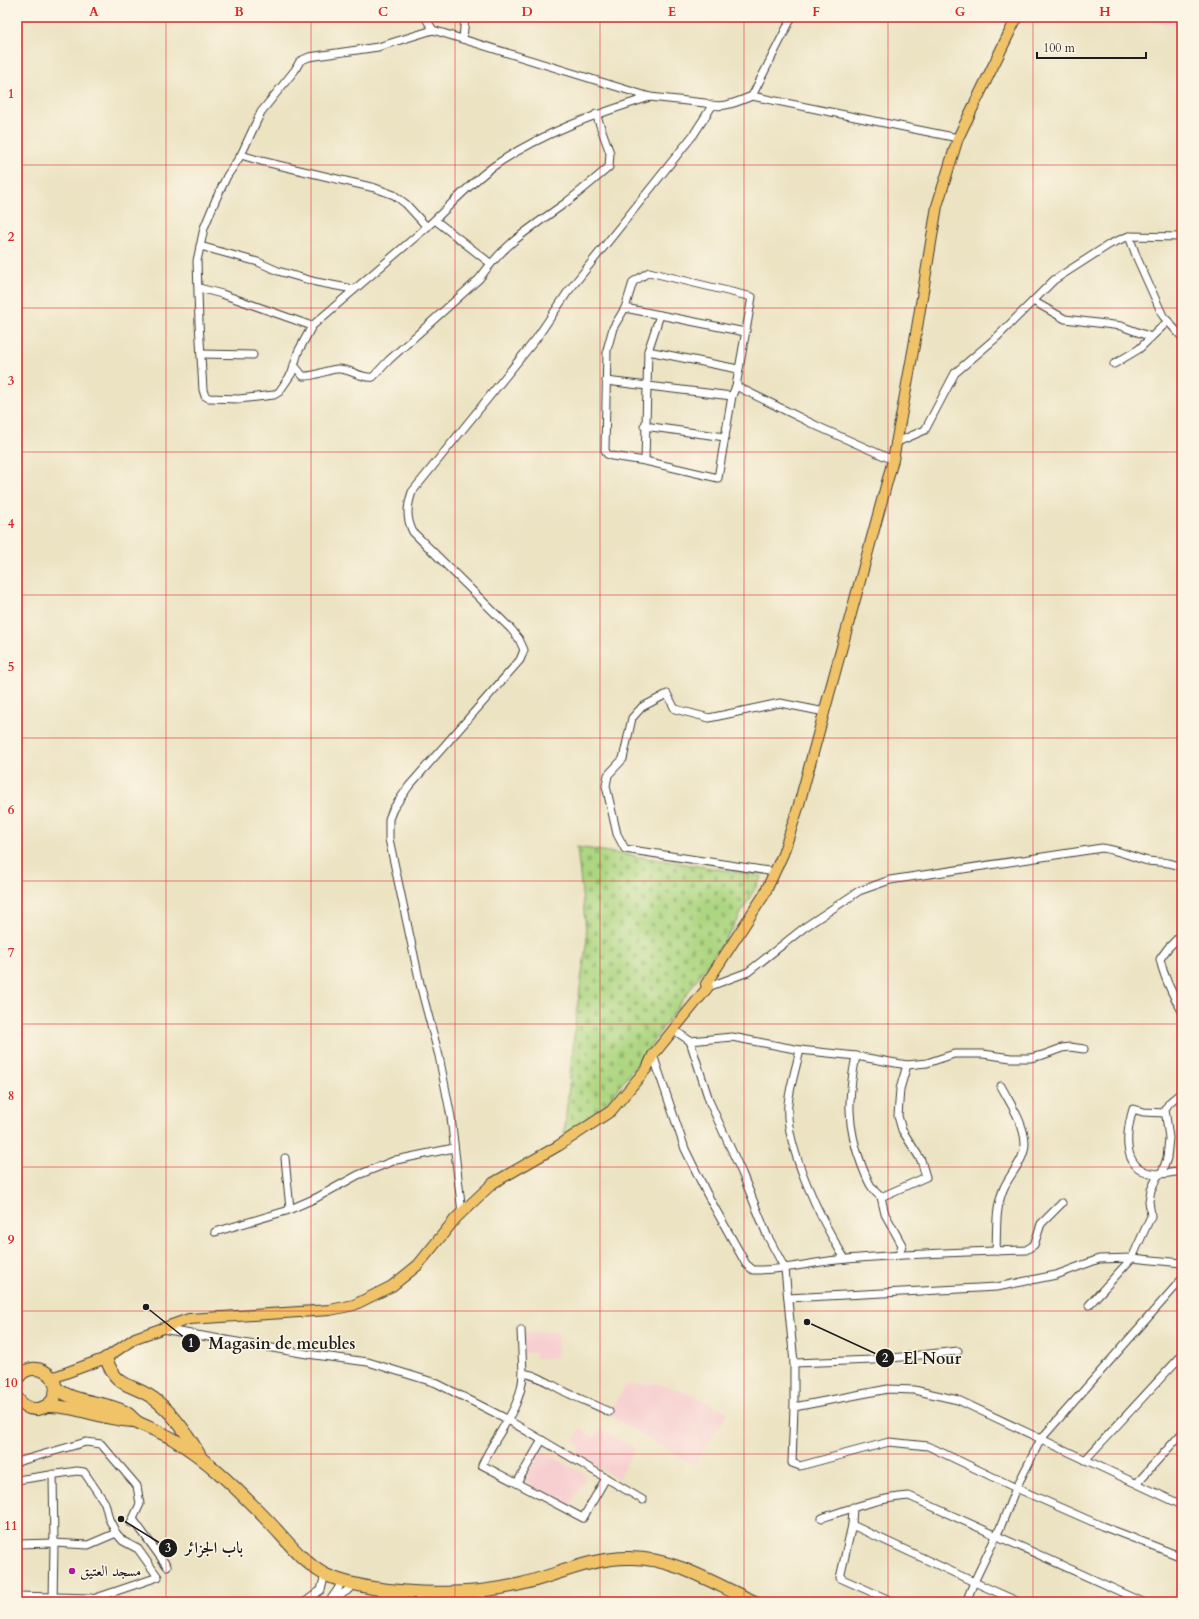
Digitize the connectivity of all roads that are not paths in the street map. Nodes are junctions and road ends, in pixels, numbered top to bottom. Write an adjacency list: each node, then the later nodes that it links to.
1 (425, 17): 5 (street)
2 (465, 17): 6 (street)
3 (792, 17): 7 (street)
4 (1017, 17): 11 (main road)
5 (433, 30): 6 (street); 12 (street)
6 (463, 39): 8 (street)
7 (752, 96): 9 (street); 11 (street)
8 (650, 97): 9 (street); 10 (street)
9 (712, 106): 60 (street)
10 (596, 114): 13 (street); 18 (street)
11 (958, 138): 41 (main road)
12 (241, 155): 14 (street); 17 (street)
13 (435, 220): 14 (street); 18 (street)
14 (427, 227): 20 (street)
15 (1129, 236): 16 (street); 21 (street); 24 (street)
16 (1182, 237)
17 (200, 246): 19 (street); 20 (street)
18 (490, 263): 33 (street)
19 (199, 288): 25 (street); 30 (street)
20 (353, 289): 25 (street)
21 (1033, 301): 27 (street); 41 (street)
22 (625, 308): 23 (street); 26 (street); 35 (street)
23 (660, 315): 26 (street); 29 (street)
24 (1168, 321): 27 (street); 28 (street)
25 (312, 326): 33 (street)
26 (745, 332): 34 (street)
27 (1151, 337): 32 (street)
28 (1182, 337)
29 (648, 351): 34 (street); 36 (street)
30 (201, 354): 31 (street); 33 (street)
31 (253, 355)
32 (1114, 364)
33 (294, 365)
34 (738, 369): 37 (street)
35 (606, 381): 36 (street); 43 (street)
36 (646, 386): 38 (street); 39 (street)
37 (736, 386): 38 (street); 42 (street)
38 (732, 396): 40 (street)
39 (644, 426): 40 (street); 43 (street)
40 (725, 437): 43 (street)
41 (895, 443): 42 (main road)
42 (893, 460): 44 (main road)
43 (645, 461)
44 (825, 712): 46 (main road); 46 (street)
45 (1182, 868): 48 (street)
46 (775, 872): 48 (main road)
47 (1182, 934): 49 (street)
48 (708, 987): 50 (main road)
49 (1182, 1011)
50 (674, 1030): 51 (street); 54 (main road)
51 (690, 1042): 53 (street); 74 (street)
52 (1084, 1049): 56 (street)
53 (800, 1050): 55 (street); 72 (street)
54 (653, 1055): 67 (main road); 74 (street)
55 (856, 1056): 56 (street); 64 (street)
56 (907, 1065): 64 (street)
57 (1001, 1086): 69 (street)
58 (1182, 1092): 59 (street)
59 (1165, 1113): 63 (street); 63 (street)
60 (454, 1148): 66 (street); 67 (street)
61 (285, 1158): 66 (street)
62 (1182, 1171): 63 (street)
63 (1159, 1174): 71 (street)
64 (881, 1196): 70 (street)
65 (1062, 1203): 69 (street)
66 (290, 1209): 68 (street)
67 (462, 1213): 78 (main road)
68 (215, 1232)
69 (996, 1251): 70 (street)
70 (899, 1255): 72 (street)
71 (1132, 1258): 73 (street); 76 (street); 77 (street)
72 (846, 1259): 74 (street)
73 (1182, 1263)
74 (785, 1269): 76 (street)
75 (1182, 1279): 95 (street)
76 (788, 1298): 83 (street)
77 (1089, 1305)
78 (158, 1329): 82 (main road); 92 (street)
79 (521, 1330): 84 (street)
80 (958, 1351): 83 (street)
81 (1182, 1356): 97 (street)
82 (106, 1358): 86 (main road); 98 (highway)
83 (794, 1364): 89 (street)
84 (523, 1373): 91 (street); 92 (street)
85 (17, 1379): 86 (highway)
86 (54, 1383): 88 (highway); 93 (highway)
87 (17, 1398): 90 (highway)
88 (46, 1406): 90 (highway); 93 (highway)
89 (794, 1407): 95 (street); 105 (street)
90 (22, 1410)
91 (609, 1412)
92 (509, 1420): 96 (street); 103 (street)
93 (136, 1421): 98 (highway)
94 (1182, 1433): 104 (street)
95 (1041, 1439): 97 (street); 105 (street)
96 (542, 1440): 101 (street); 103 (street)
97 (1085, 1460): 104 (street)
98 (203, 1461): 117 (highway)
99 (17, 1462): 116 (street)
100 (53, 1474): 102 (street); 111 (street); 113 (street)
101 (606, 1478): 103 (street); 106 (street)
102 (17, 1480)
103 (517, 1483)
104 (1136, 1483): 107 (street)
105 (1016, 1488): 112 (street); 115 (street)
106 (643, 1500)
107 (1182, 1505)
108 (853, 1507): 109 (street); 110 (street); 112 (street)
109 (822, 1518)
110 (852, 1525): 119 (street); 133 (street)
111 (116, 1534): 113 (street); 124 (street)
112 (996, 1534): 119 (street); 136 (street)
113 (54, 1543): 114 (street); 125 (street)
114 (17, 1544)
115 (1182, 1557)
116 (167, 1566)
117 (325, 1574): 118 (highway); 127 (street)
118 (348, 1582): 122 (highway); 128 (street); 128 (street)
119 (974, 1582): 134 (street); 135 (street)
120 (720, 1586): 121 (highway); 131 (highway); 132 (highway)
121 (474, 1591): 122 (highway); 130 (street)
122 (424, 1592): 129 (street)
123 (17, 1596): 125 (street)
124 (91, 1598): 125 (street); 126 (street)
125 (53, 1599)
126 (84, 1602)
127 (305, 1602)
128 (329, 1602)
129 (417, 1602)
130 (486, 1602)
131 (739, 1602)
132 (755, 1602)
133 (894, 1602)
134 (966, 1602)
135 (1019, 1602)
136 (1143, 1602)

